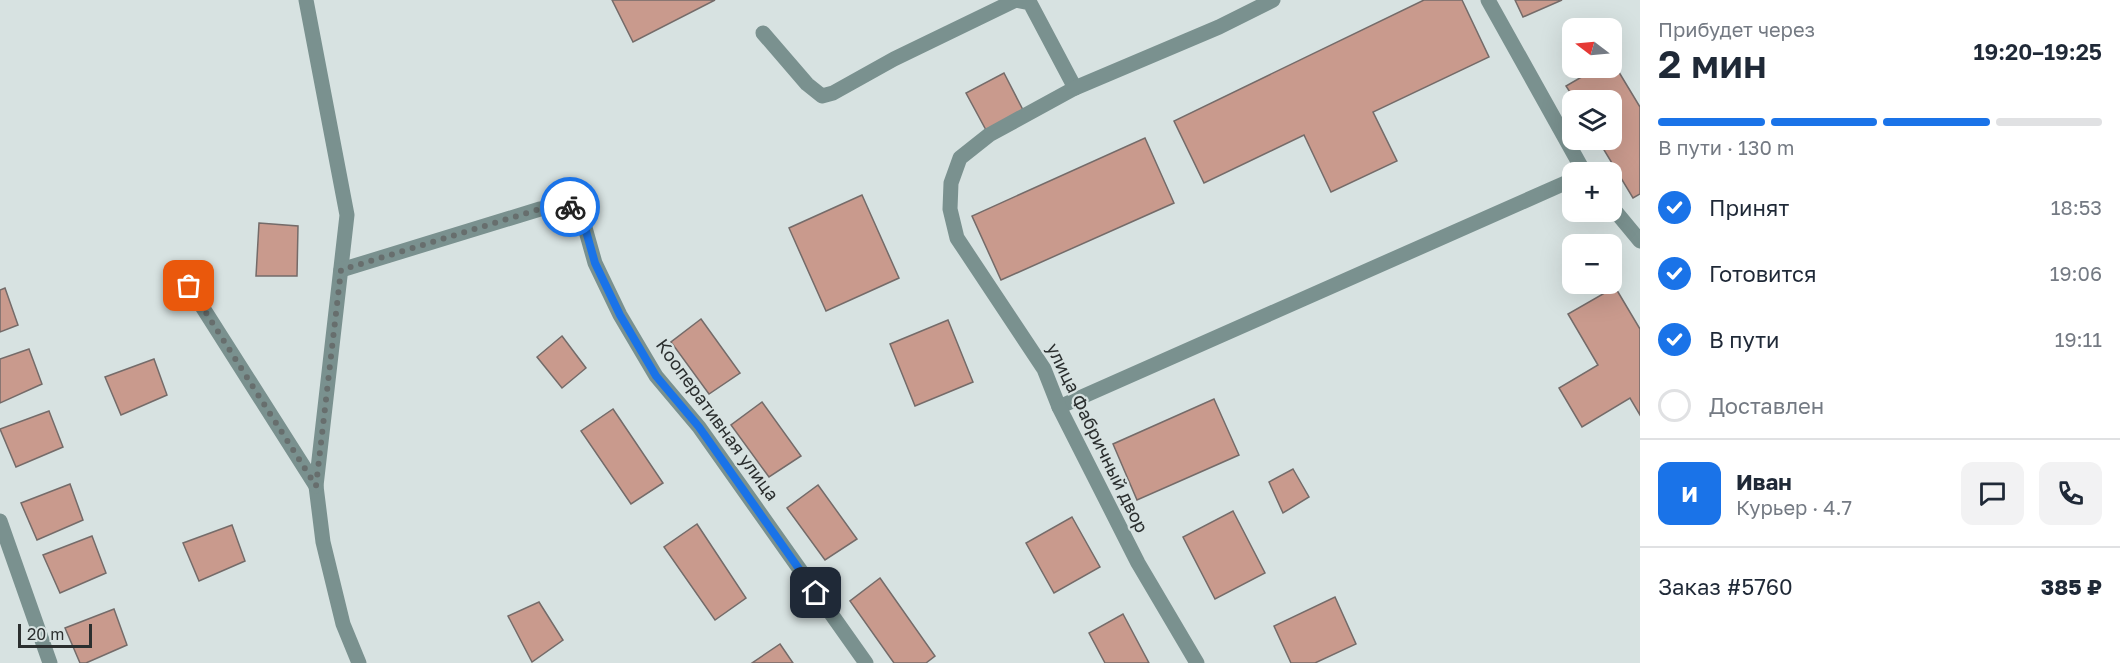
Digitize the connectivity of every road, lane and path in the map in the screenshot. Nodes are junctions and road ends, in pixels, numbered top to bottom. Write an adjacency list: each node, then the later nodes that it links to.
1 (306, 0): 11 (street)
2 (1274, 0): 6 (street, улица Фабричный двор)
3 (1488, 0): 7 (street)
4 (993, 6): 5 (street); 6 (street)
5 (764, 33)
6 (1075, 88): 13 (street, улица Фабричный двор)
7 (1578, 162)
8 (1562, 184): 13 (street)
9 (1622, 220): 10 (street)
10 (1640, 242)
11 (341, 270): 14 (street); 18 (street, Кооперативная улица)
12 (189, 286): 14 (street)
13 (1059, 407): 19 (street, улица Фабричный двор)
14 (316, 486): 17 (street)
15 (0, 521): 16 (street)
16 (50, 663)
17 (359, 663)
18 (866, 663)
19 (1197, 663)

